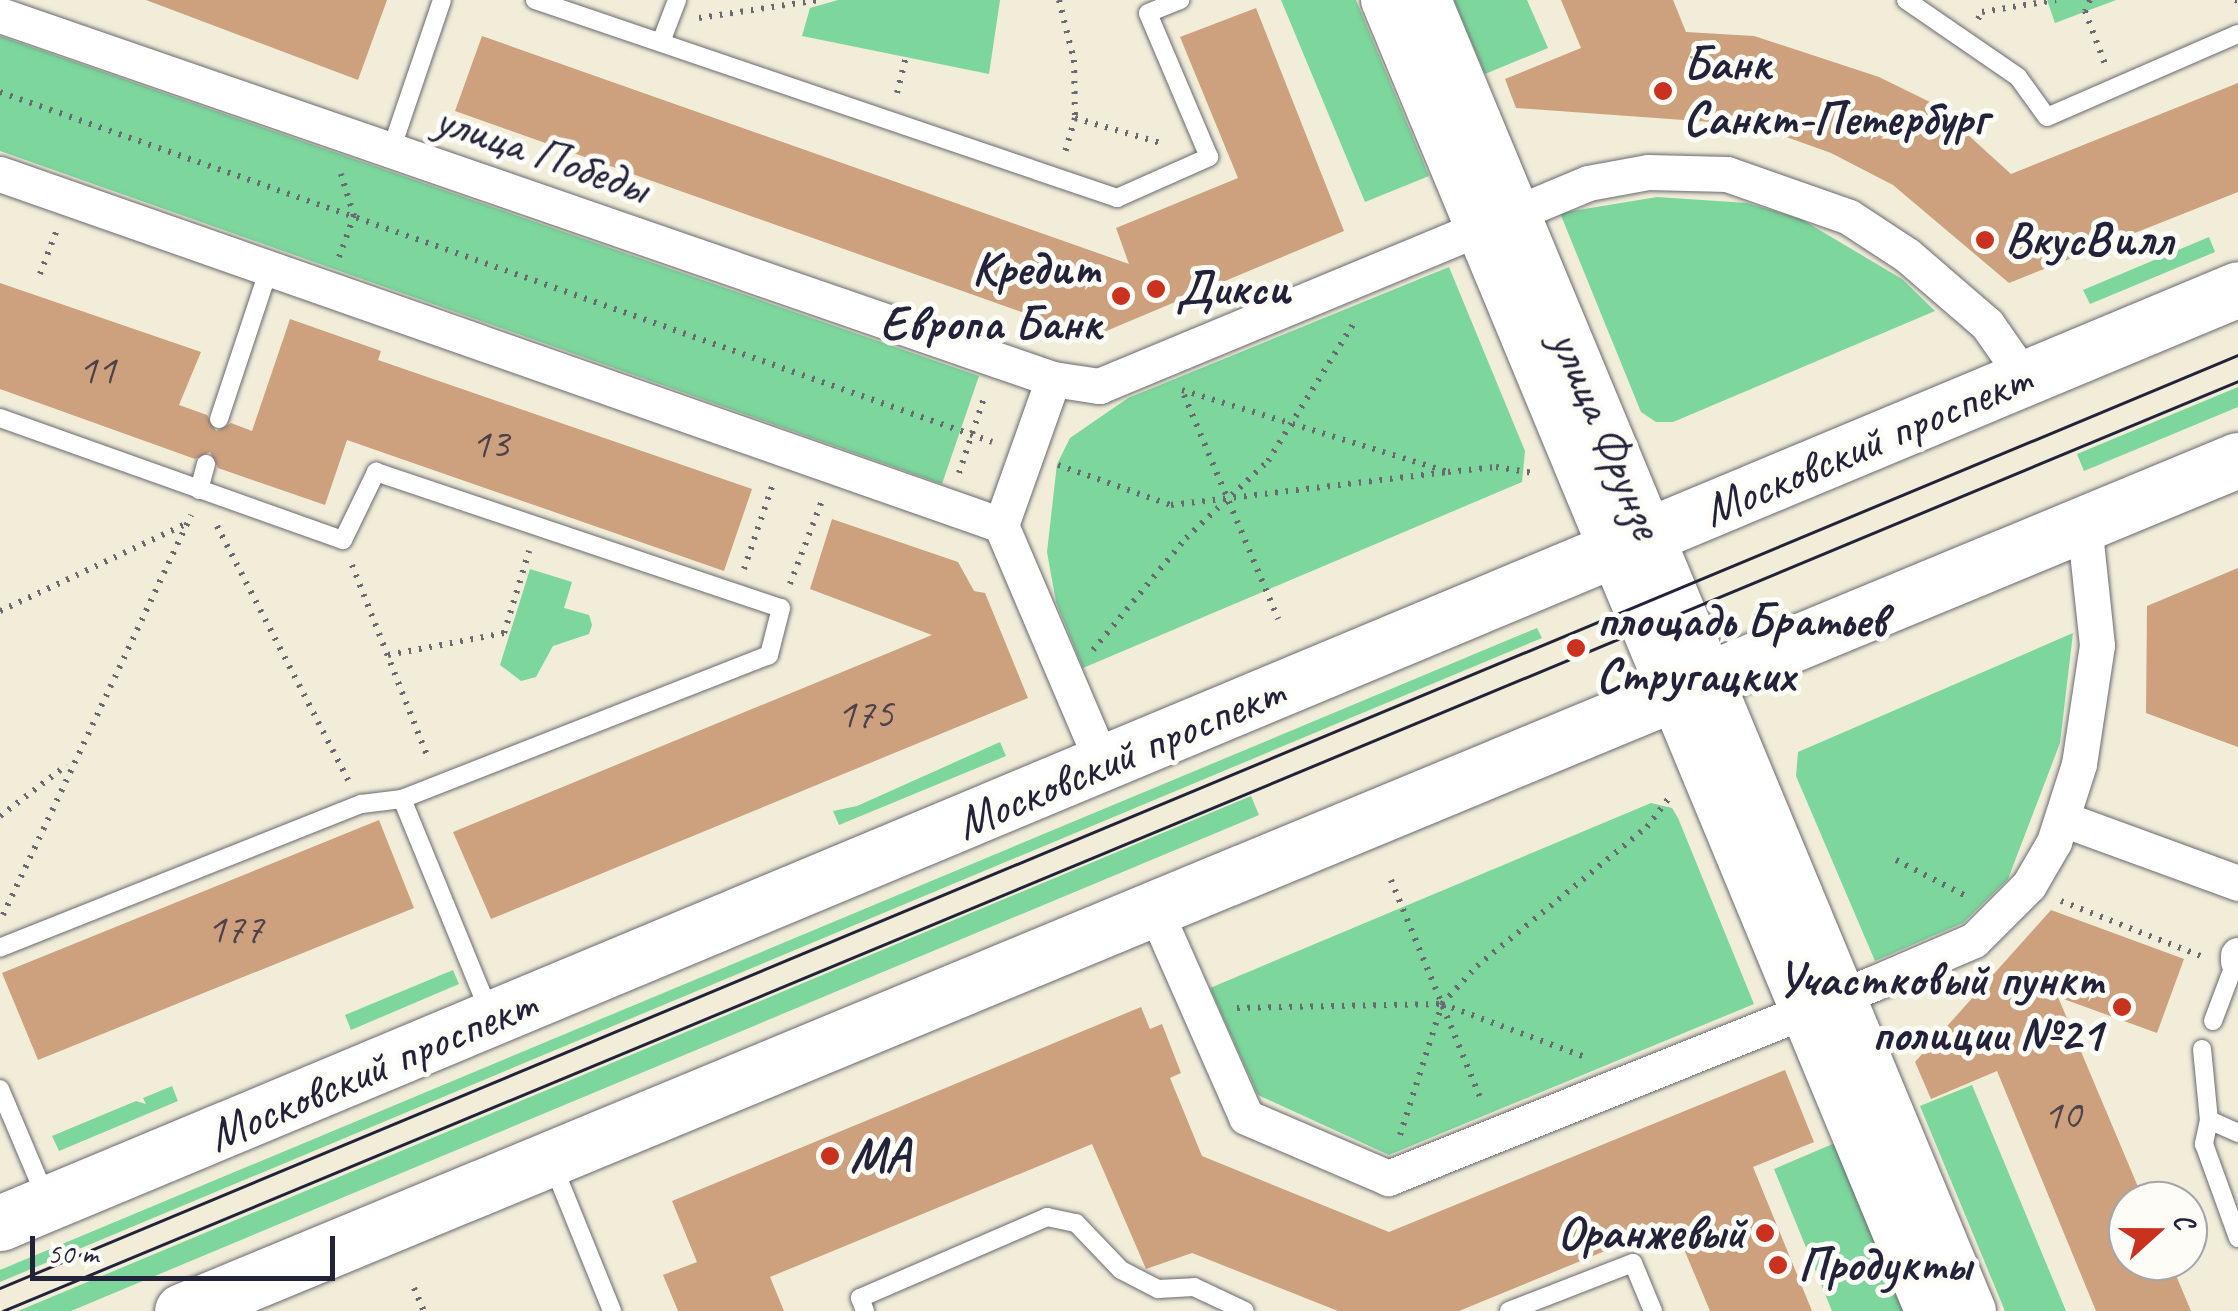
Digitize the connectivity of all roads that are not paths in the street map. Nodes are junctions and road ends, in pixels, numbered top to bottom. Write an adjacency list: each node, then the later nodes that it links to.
1 (442, 0): 11 (lane)
2 (536, 0): 10 (lane)
3 (678, 0): 10 (lane)
4 (1180, 0): 10 (lane)
5 (1384, 0): 13 (street, улица Фрунзе)
6 (1427, 0): 13 (street, улица Фрунзе)
7 (1906, 0): 9 (lane)
8 (0, 15): 11 (street, улица Победы)
9 (2238, 34)
10 (661, 42)
11 (391, 150): 17 (street, улица Победы)
12 (0, 174): 14 (street)
13 (1498, 222): 16 (street); 17 (street); 25 (street, улица Фрунзе)
14 (269, 269): 19 (lane); 24 (street)
15 (2238, 289): 16 (main road, Московский проспект)
16 (2024, 377): 25 (main road, Московский проспект)
17 (1053, 379): 24 (street)
18 (0, 418): 22 (lane)
19 (220, 419)
20 (2238, 460): 23 (main road)
21 (206, 464): 22 (lane)
22 (198, 490): 28 (lane)
23 (2084, 524): 26 (main road); 29 (street)
24 (1001, 525): 27 (street)
25 (1631, 544): 26 (street, улица Фрунзе); 27 (main road, Московский проспект)
26 (1691, 686): 31 (main road); 34 (street, улица Фрунзе)
27 (1103, 764): 35 (main road, Московский проспект)
28 (402, 799): 32 (lane); 35 (lane)
29 (2064, 818): 30 (street); 34 (street)
30 (2238, 883)
31 (1154, 908): 34 (street); 41 (main road)
32 (0, 948)
33 (2235, 965): 36 (lane)
34 (1823, 1004): 50 (street, улица Фрунзе); 51 (street, улица Фрунзе)
35 (493, 1018): 42 (main road, Московский проспект)
36 (2213, 1021)
37 (2202, 1049): 39 (lane)
38 (0, 1089): 42 (lane)
39 (2209, 1120): 40 (lane); 43 (lane)
40 (2238, 1134)
41 (550, 1158): 44 (main road); 45 (lane)
42 (24, 1213)
43 (2238, 1238)
44 (182, 1311)
45 (612, 1311)
46 (866, 1311): 47 (lane)
47 (1244, 1311)
48 (1509, 1311): 49 (lane)
49 (1653, 1311)
50 (1929, 1311)
51 (1972, 1311)

